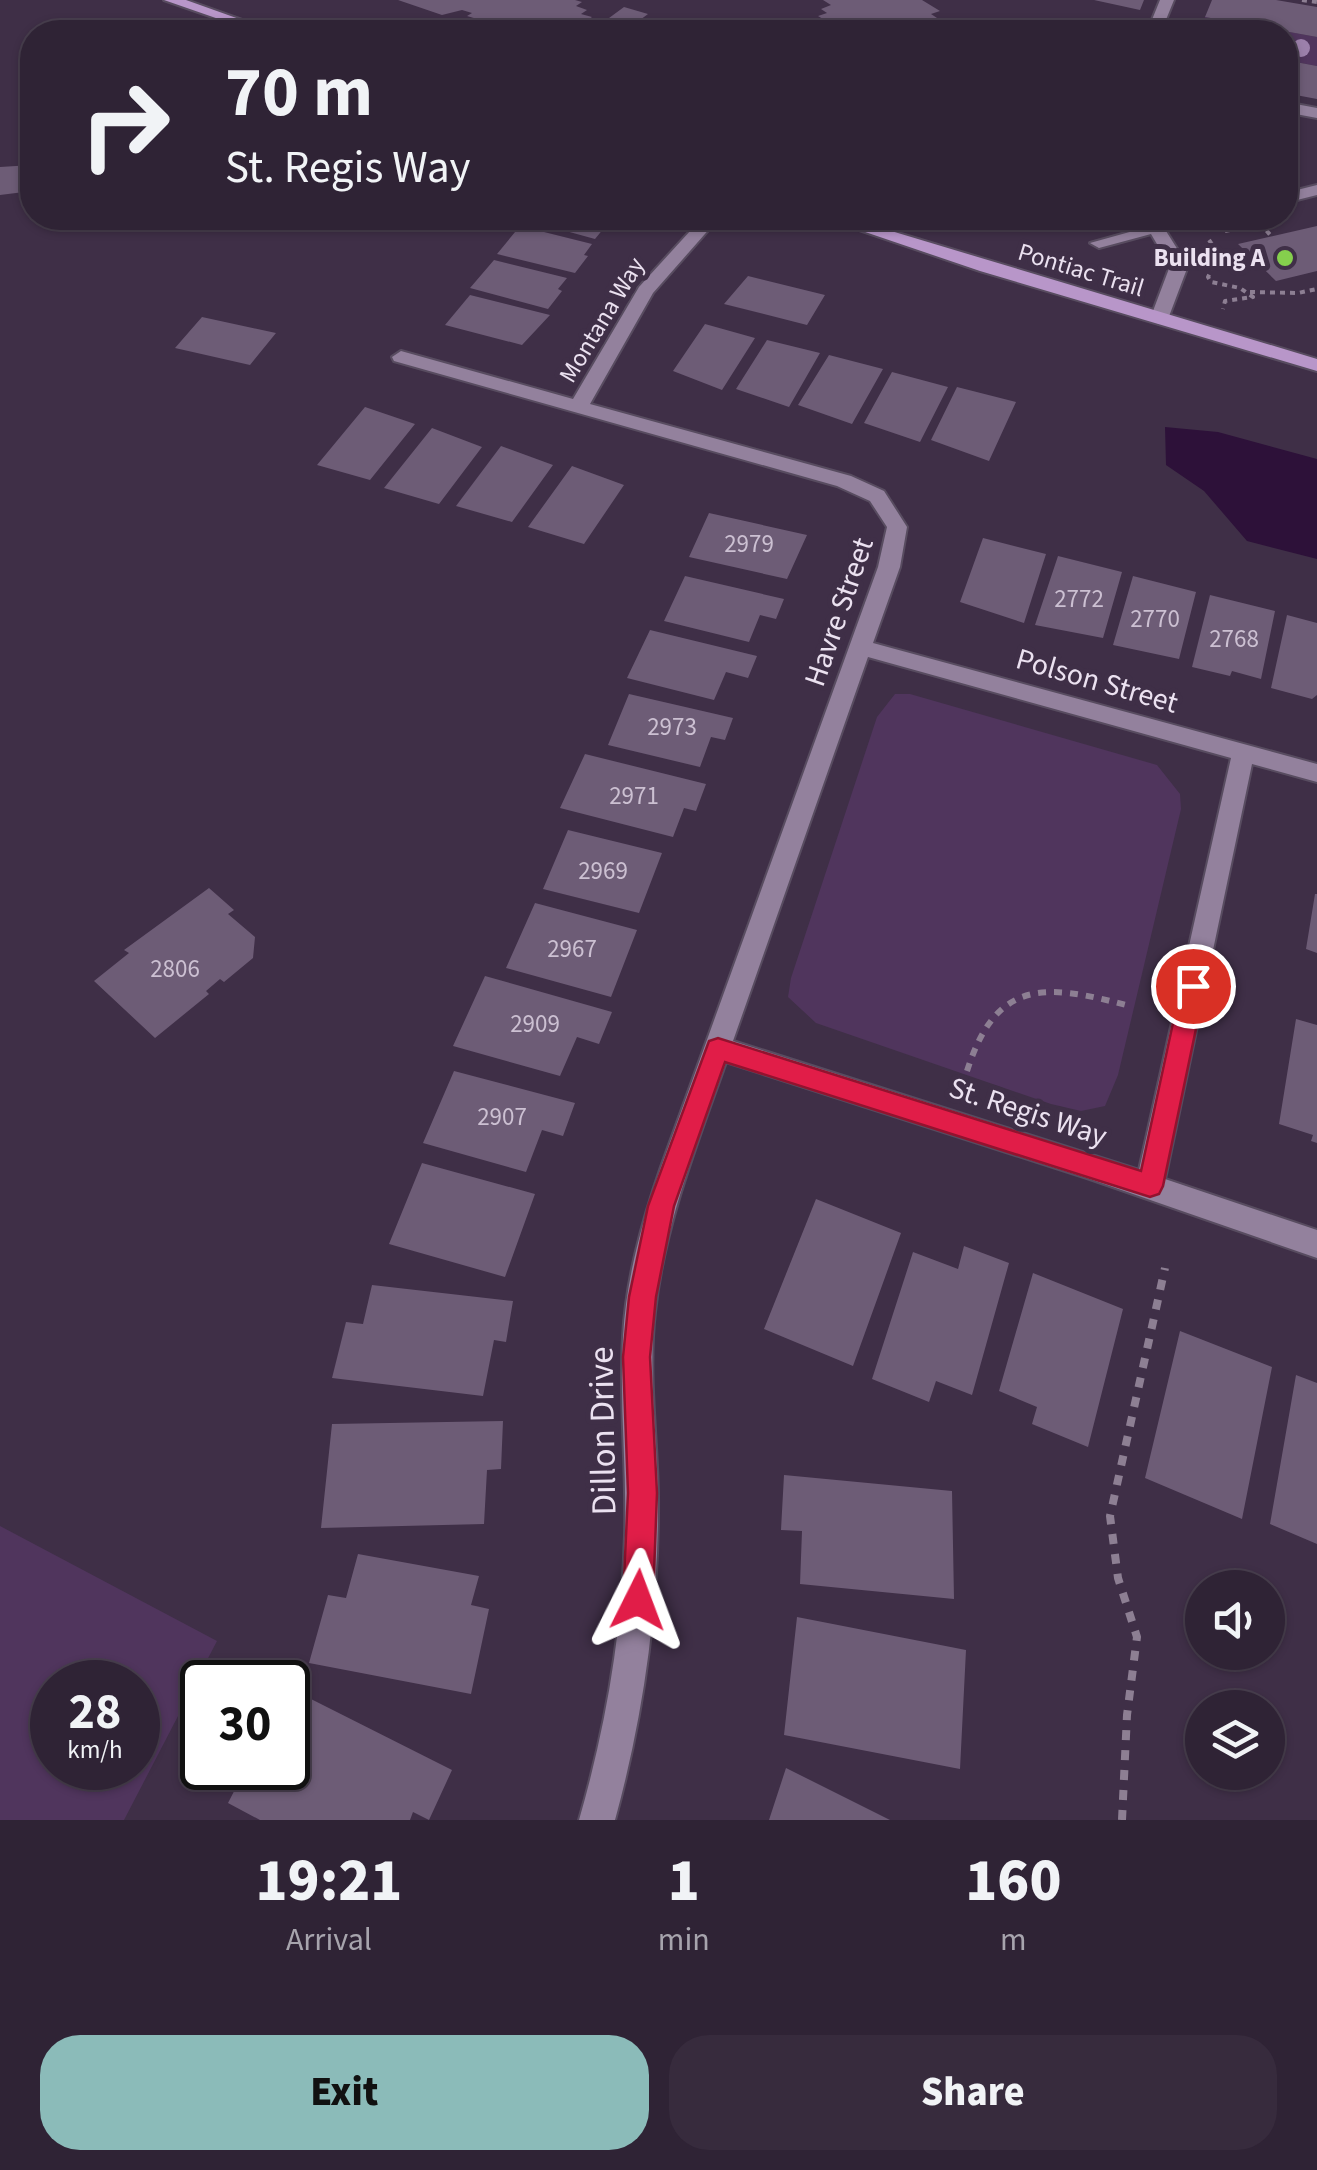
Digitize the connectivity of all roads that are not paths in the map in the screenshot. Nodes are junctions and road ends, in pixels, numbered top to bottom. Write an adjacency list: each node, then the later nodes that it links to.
1 (171, 0): 2 (main road)
2 (232, 20)
3 (699, 230): 11 (street, Montana Way)
4 (871, 230): 8 (main road, Pontiac Trail)
5 (1148, 230): 7 (street)
6 (1157, 230): 8 (street)
7 (1099, 243)
8 (1159, 319): 10 (main road, Pontiac Trail)
9 (402, 357): 11 (street, Havre Street)
10 (1317, 365)
11 (579, 406): 12 (street, Havre Street)
12 (860, 646): 13 (street, Polson Street); 15 (street, Havre Street)
13 (1243, 754): 14 (street, Polson Street); 16 (street)
14 (1317, 774)
15 (718, 1048): 16 (street, St. Regis Way); 18 (street, Dillon Drive)
16 (1150, 1186): 17 (street, St. Regis Way)
17 (1317, 1244)
18 (597, 1820)

